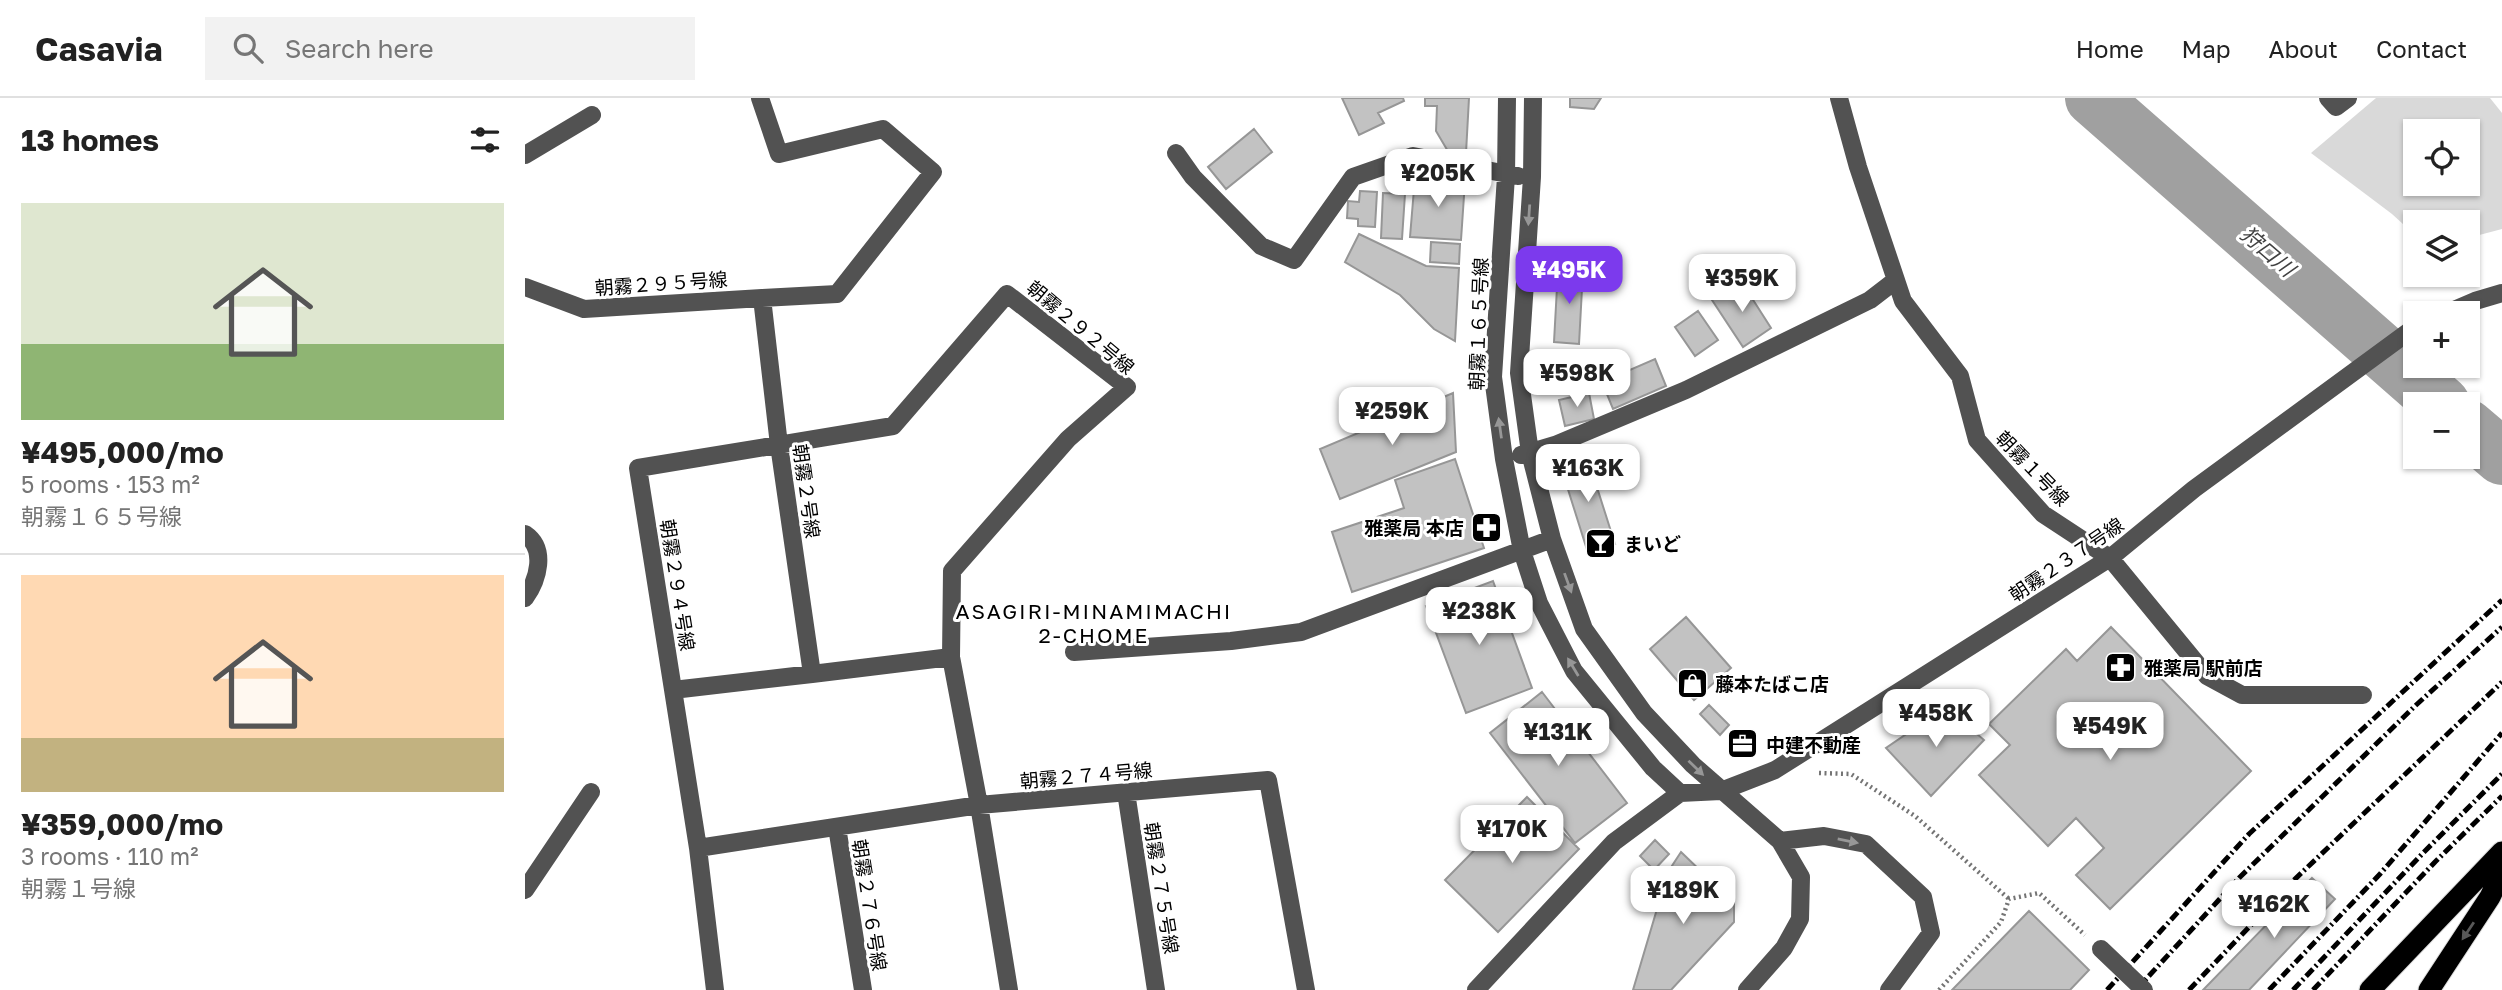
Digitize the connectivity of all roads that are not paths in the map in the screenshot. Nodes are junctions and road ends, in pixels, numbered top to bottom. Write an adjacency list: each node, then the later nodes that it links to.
1 (760, 98): 15 (street)
2 (1507, 98): 10 (street, 朝霧１６５号線)
3 (1533, 98): 11 (street)
4 (1839, 98): 12 (street, 朝霧１号線)
5 (2328, 98): 6 (street)
6 (2348, 98)
7 (592, 115): 9 (street)
8 (1176, 153): 10 (street)
9 (525, 155)
10 (1506, 176): 11 (street); 20 (street, 朝霧１６５号線, one-way to 10)
11 (1532, 177): 19 (street, one-way to 19)
12 (1896, 280): 19 (street); 24 (street, 朝霧１号線)
13 (525, 287): 15 (street, 朝霧２９５号線)
14 (2502, 293): 16 (street)
15 (762, 298): 18 (street, 朝霧２号線)
16 (2475, 301)
17 (2403, 336): 24 (street, 朝霧２３７号線)
18 (779, 445): 27 (street, 朝霧２９２号線); 28 (street, 朝霧２号線); 29 (street, 朝霧２９４号線)
19 (1530, 453): 20 (street); 22 (street)
20 (1504, 459): 23 (street, 朝霧１６５号線)
21 (525, 534): 25 (street)
22 (1552, 539): 23 (street); 31 (street, one-way to 31)
23 (1521, 551): 26 (street); 34 (street, 朝霧１６５号線, one-way to 23)
24 (2110, 558): 30 (street, 朝霧１号線); 31 (street, 朝霧２３７号線)
25 (525, 598)
26 (1074, 652)
27 (951, 657): 28 (street); 35 (street)
28 (813, 674): 29 (street)
29 (673, 690): 38 (street, 朝霧２９４号線)
30 (2363, 695)
31 (1721, 791): 34 (street, 朝霧２３７号線); 37 (street)
32 (591, 792): 41 (street)
33 (1126, 792): 35 (street, 朝霧２７４号線); 46 (street, 朝霧２７５号線); 47 (street, 朝霧２７４号線)
34 (1680, 793): 48 (street)
35 (979, 805): 36 (street, 朝霧２７４号線); 45 (street)
36 (837, 827): 38 (street, 朝霧２７４号線); 44 (street, 朝霧２７６号線)
37 (1780, 841): 49 (street); 50 (street, one-way to 50)
38 (698, 848): 43 (street, 朝霧２９４号線)
39 (2502, 852): 52 (highway)
40 (2502, 872): 53 (highway, one-way to 53)
41 (526, 886)
42 (2095, 944): 51 (street, bridge)
43 (715, 990)
44 (863, 990)
45 (1009, 990)
46 (1156, 990)
47 (1306, 990)
48 (1476, 990)
49 (1747, 990)
50 (1889, 990)
51 (2144, 990)
52 (2370, 990)
53 (2429, 990)

